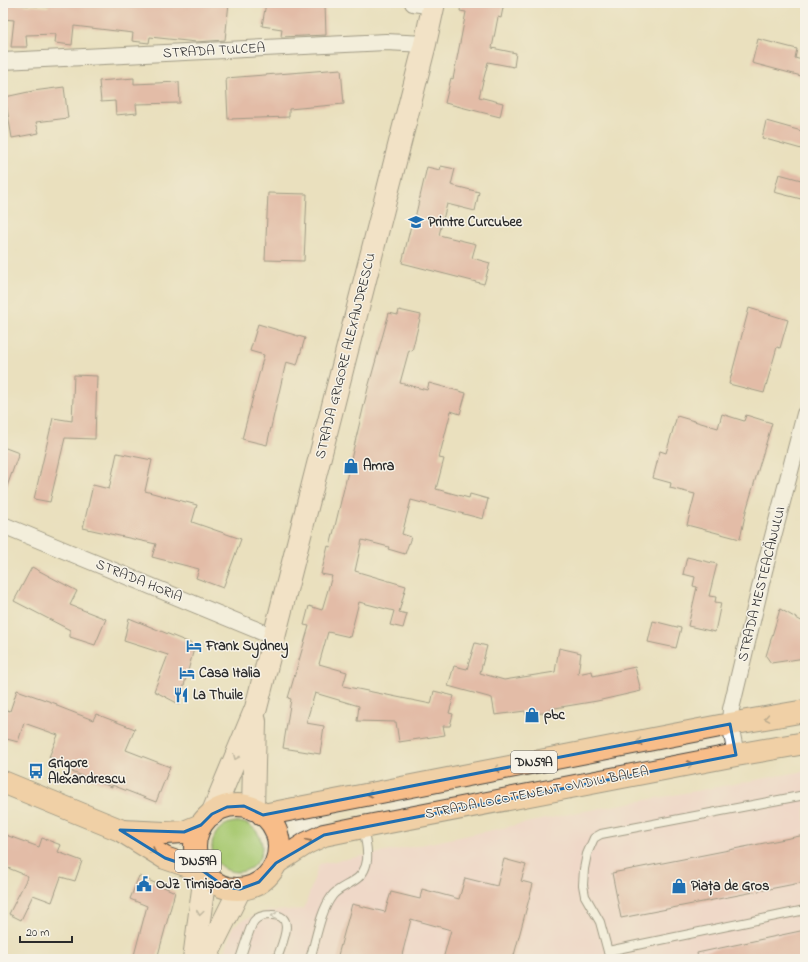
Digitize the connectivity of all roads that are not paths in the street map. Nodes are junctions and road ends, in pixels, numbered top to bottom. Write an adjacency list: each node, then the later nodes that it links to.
1 (413, 3): 2 (street)
2 (434, 5): 3 (street, STRADA GRIGORE ALEXANDRESCU)
3 (425, 44): 4 (street, STRADA TULCEA); 7 (street, STRADA GRIGORE ALEXANDRESCU)
4 (3, 61)
5 (805, 414): 10 (street, STRADA MESTEACĂNULUI)
6 (3, 524): 7 (street, STRADA HORIA)
7 (274, 637): 8 (street, STRADA GRIGORE ALEXANDRESCU)
8 (256, 708): 15 (street, STRADA GRIGORE ALEXANDRESCU); 16 (street, STRADA GRIGORE ALEXANDRESCU, one-way to 16)
9 (805, 711): 10 (main road, DN59A, one-way to 10)
10 (730, 724): 12 (street, STRADA MESTEACĂNULUI); 15 (main road, DN59A, one-way to 15)
11 (805, 743): 12 (main road, STRADA LOCOTENENT OVIDIU BALEA / DN59A)
12 (736, 755): 17 (main road, STRADA LOCOTENENT OVIDIU BALEA / DN59A, one-way to 12)
13 (3, 782): 18 (main road, DN59A)
14 (805, 795): 23 (lane)
15 (258, 812): 16 (main road, DN59A); 19 (main road)
16 (207, 819): 18 (main road, DN59A); 20 (main road, DN59A)
17 (363, 827): 19 (main road, STRADA LOCOTENENT OVIDIU BALEA / DN59A, one-way to 17); 28 (lane)
18 (120, 830): 20 (main road, DN59A, one-way to 20)
19 (276, 863): 21 (main road, DN59A)
20 (204, 873): 21 (main road, DN59A); 24 (street, one-way to 24)
21 (240, 889): 25 (street)
22 (805, 910): 23 (lane)
23 (609, 955)
24 (194, 959)
25 (205, 959)
26 (240, 959): 27 (lane, one-way to 26)
27 (277, 959)
28 (310, 959)

